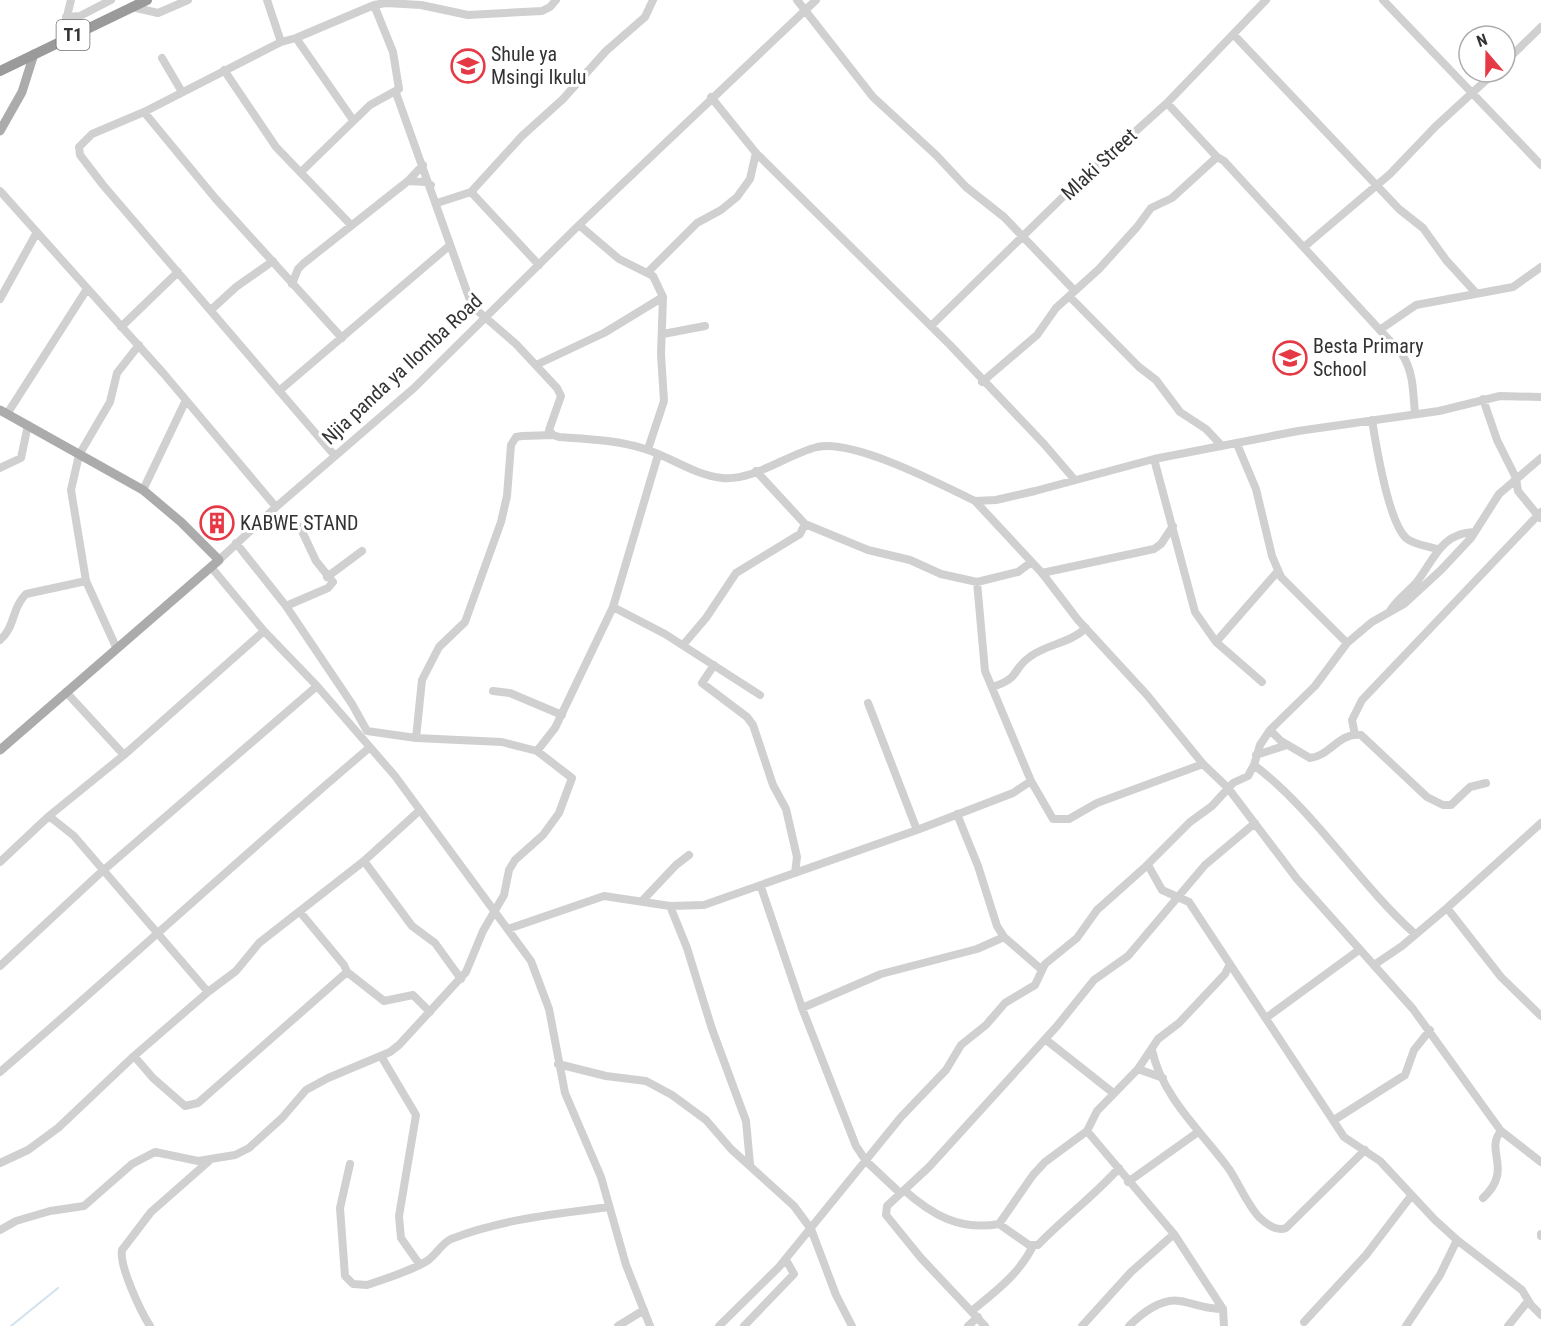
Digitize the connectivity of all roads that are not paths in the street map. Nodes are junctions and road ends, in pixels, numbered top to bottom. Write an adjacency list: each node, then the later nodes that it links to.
1 (71, 0): 15 (street)
2 (111, 0): 15 (street)
3 (147, 0): 13 (highway, T1)
4 (188, 0): 13 (street)
5 (267, 0): 20 (street)
6 (556, 0): 12 (street)
7 (653, 0): 44 (street)
8 (797, 0): 14 (street)
9 (816, 0): 14 (street, Njia panda ya Ilomba Road)
10 (1266, 0): 17 (street, Mlaki Street)
11 (1383, 0): 29 (street)
12 (374, 5): 18 (street); 28 (street)
13 (132, 7): 19 (highway, T1)
14 (806, 9): 30 (street, Njia panda ya Ilomba Road); 49 (street)
15 (66, 17): 19 (street)
16 (1541, 27): 21 (street)
17 (1234, 35): 31 (street, Mlaki Street); 41 (street)
18 (296, 38): 20 (street); 33 (street)
19 (61, 40): 22 (highway, T1)
20 (281, 42): 24 (street)
21 (1517, 50)
22 (34, 54): 25 (highway, T1); 34 (main road)
23 (162, 58): 27 (street)
24 (224, 70): 27 (street); 39 (street)
25 (0, 71)
26 (1482, 84): 29 (street)
27 (182, 92): 32 (street)
28 (396, 93): 33 (street); 37 (street)
29 (1472, 94): 38 (street); 41 (street)
30 (711, 97): 35 (street); 47 (street, Njia panda ya Ilomba Road)
31 (1167, 103): 36 (street); 49 (street, Mlaki Street)
32 (144, 112): 52 (street); 56 (street)
33 (353, 120): 39 (street)
34 (0, 131)
35 (756, 153): 57 (street); 67 (street)
36 (1217, 157): 51 (street); 61 (street)
37 (423, 165): 40 (street); 42 (street)
38 (1541, 165)
39 (302, 172): 46 (street)
40 (408, 181): 42 (street); 46 (street)
41 (1377, 184): 51 (street); 60 (street)
42 (431, 185): 45 (street)
43 (0, 191): 48 (street)
44 (471, 192): 45 (street); 53 (street)
45 (437, 203): 50 (street)
46 (351, 225): 55 (street)
47 (579, 225): 53 (street, Njia panda ya Ilomba Road); 57 (street)
48 (37, 232): 59 (street); 63 (street)
49 (1024, 238): 61 (street); 67 (street, Mlaki Street)
50 (449, 246): 65 (street); 71 (street)
51 (1304, 247): 69 (street)
52 (276, 264): 55 (street); 58 (street); 64 (street)
53 (539, 265): 65 (street, Njia panda ya Ilomba Road)
54 (1541, 267): 60 (street)
55 (298, 269): 58 (street)
56 (178, 272): 64 (street); 68 (street)
57 (648, 272): 62 (street)
58 (292, 284): 71 (street)
59 (87, 289): 68 (street); 79 (street)
60 (1476, 292): 69 (street)
61 (1071, 293): 74 (street); 85 (street)
62 (663, 297): 70 (street); 73 (street)
63 (0, 299)
64 (212, 309): 75 (street)
65 (484, 317): 73 (street); 89 (street, Njia panda ya Ilomba Road)
66 (705, 326): 70 (street)
67 (931, 326): 74 (street)
68 (121, 327): 72 (street)
69 (1380, 329): 80 (street)
70 (663, 334): 86 (street)
71 (342, 338): 75 (street)
72 (139, 345): 78 (street); 87 (street)
73 (536, 365): 83 (street)
74 (982, 382): 95 (street)
75 (279, 391): 89 (street)
76 (1541, 397): 77 (street)
77 (1483, 399): 80 (street); 94 (street)
78 (186, 400): 96 (street); 99 (street)
79 (4, 412): 82 (main road)
80 (1415, 414): 81 (street)
81 (1372, 420): 84 (street); 109 (street)
82 (28, 425): 87 (main road); 92 (street)
83 (552, 435): 86 (street); 140 (street)
84 (1237, 444): 85 (street); 114 (street)
85 (1222, 446): 91 (street)
86 (648, 449): 88 (street)
87 (79, 455): 96 (main road); 117 (street)
88 (658, 455): 93 (street); 120 (street)
89 (336, 456): 99 (street, Njia panda ya Ilomba Road)
90 (1541, 458): 94 (street)
91 (1154, 459): 95 (street); 103 (street)
92 (0, 468)
93 (756, 471): 98 (street); 102 (street)
94 (1516, 478): 100 (street); 105 (street)
95 (1074, 479): 97 (street)
96 (143, 490): 111 (main road)
97 (996, 500): 98 (street); 101 (street)
98 (975, 501): 101 (street)
99 (276, 507): 106 (street, Njia panda ya Ilomba Road)
100 (1540, 515): 139 (street)
101 (992, 520): 112 (street)
102 (805, 524): 118 (street); 127 (street)
103 (1173, 526): 107 (street); 108 (street)
104 (300, 527): 116 (street)
105 (1474, 532): 109 (street); 121 (street)
106 (236, 543): 111 (street, Njia panda ya Ilomba Road); 119 (street)
107 (1178, 546): 108 (street); 125 (street)
108 (1158, 547): 115 (street)
109 (1437, 549): 121 (street)
110 (362, 551): 116 (street)
111 (219, 560): 113 (main road, Njia panda ya Ilomba Road)
112 (1030, 563): 115 (street); 118 (street)
113 (211, 567): 123 (street); 128 (main road, Njia panda ya Ilomba Road)
114 (1278, 571): 125 (street); 126 (street)
115 (1042, 573): 122 (street)
116 (327, 576): 119 (street)
117 (86, 581): 124 (street); 128 (street)
118 (977, 582): 132 (street)
119 (286, 606): 140 (street)
120 (613, 607): 127 (street); 137 (street)
121 (1389, 612): 126 (street)
122 (1086, 628): 132 (street); 147 (street)
123 (264, 631): 131 (street); 145 (street)
124 (0, 640)
125 (1216, 642): 130 (street)
126 (1347, 643): 138 (street)
127 (683, 645): 129 (street)
128 (116, 647): 134 (main road, Njia panda ya Ilomba Road)
129 (714, 665): 135 (street); 165 (street)
130 (1262, 682)
131 (317, 686): 142 (street); 164 (street)
132 (992, 687): 149 (street)
133 (493, 691): 137 (street)
134 (66, 692): 143 (main road, Njia panda ya Ilomba Road); 145 (street)
135 (760, 695)
136 (868, 703): 159 (street)
137 (562, 715): 144 (street)
138 (1270, 730): 141 (street); 146 (street)
139 (1355, 735): 141 (street); 150 (street)
140 (416, 738): 144 (street)
141 (1287, 745): 146 (street)
142 (369, 748): 153 (street); 175 (street)
143 (0, 750)
144 (537, 751): 172 (street)
145 (124, 755): 155 (street)
146 (1257, 755): 148 (street)
147 (1203, 764): 149 (street); 151 (street)
148 (1254, 765): 151 (street); 174 (street)
149 (1031, 781): 152 (street)
150 (1486, 783)
151 (1228, 788): 156 (street); 163 (street)
152 (974, 808): 154 (street); 158 (street)
153 (419, 811): 161 (street); 172 (street)
154 (957, 814): 158 (street); 159 (street)
155 (50, 816): 162 (street); 164 (street)
156 (1255, 823): 167 (street); 177 (street)
157 (1541, 823): 170 (street)
158 (963, 829): 176 (street)
159 (917, 830): 165 (street)
160 (689, 855): 168 (street)
161 (364, 861): 171 (street); 185 (street)
162 (0, 862)
163 (1148, 865): 167 (street); 181 (street)
164 (103, 871): 175 (street); 180 (street)
165 (795, 873): 166 (street)
166 (761, 887): 169 (street); 187 (street)
167 (1179, 897): 178 (street); 192 (street)
168 (642, 901): 169 (street); 173 (street)
169 (670, 906): 211 (street)
170 (1447, 908): 174 (street); 189 (street)
171 (300, 912): 182 (street); 186 (street)
172 (495, 912): 173 (street); 185 (street)
173 (508, 929): 196 (street)
174 (1415, 934): 179 (street)
175 (158, 936): 186 (street); 198 (street)
176 (1004, 937): 181 (street); 187 (street)
177 (1359, 950): 179 (street); 190 (street)
178 (1230, 964): 183 (street); 184 (street)
179 (1374, 965): 191 (street)
180 (0, 966)
181 (1042, 970): 207 (street)
182 (347, 972): 188 (street); 194 (street)
183 (1236, 972): 184 (street); 190 (street)
184 (1225, 974): 193 (street)
185 (461, 979): 188 (street)
186 (207, 992): 194 (street)
187 (802, 1008): 207 (street)
188 (430, 1012): 195 (street)
189 (1541, 1016)
190 (1266, 1018): 201 (street)
191 (1430, 1030): 201 (street); 203 (street)
192 (1046, 1039): 200 (street); 214 (street)
193 (1152, 1050): 197 (street); 199 (street)
194 (134, 1056): 209 (street)
195 (381, 1056): 206 (street); 225 (street)
196 (558, 1064): 211 (street); 217 (street)
197 (1138, 1069): 199 (street); 200 (street)
198 (0, 1072)
199 (1163, 1078): 204 (street)
200 (1112, 1092): 202 (street)
201 (1334, 1120): 205 (street)
202 (1087, 1131): 212 (street); 218 (street)
203 (1501, 1131): 208 (street); 216 (street)
204 (1197, 1132): 205 (street); 213 (street)
205 (1365, 1150): 215 (street)
206 (209, 1161): 220 (street); 232 (street)
207 (866, 1161): 214 (street); 219 (street)
208 (1541, 1162)
209 (0, 1163)
210 (350, 1164): 225 (street)
211 (750, 1164): 219 (street)
212 (1119, 1168): 213 (street); 223 (street)
213 (1128, 1182): 221 (street)
214 (902, 1191): 218 (street); 229 (street)
215 (1411, 1196): 222 (street); 231 (street)
216 (1483, 1197)
217 (609, 1207): 225 (street); 228 (street)
218 (999, 1224): 223 (street)
219 (811, 1229): 224 (street); 237 (street)
220 (0, 1230)
221 (1174, 1234): 227 (street); 240 (street)
222 (1457, 1240): 226 (street); 243 (street)
223 (1033, 1246): 229 (street)
224 (786, 1260): 235 (street); 236 (street)
225 (420, 1265)
226 (1528, 1300): 230 (street); 244 (street)
227 (1223, 1309): 241 (street); 242 (street)
228 (644, 1310): 233 (street); 234 (street)
229 (975, 1314): 238 (street); 239 (street)
230 (1541, 1315)
231 (1304, 1322)
232 (150, 1326)
233 (618, 1326)
234 (650, 1326)
235 (719, 1326)
236 (744, 1326)
237 (852, 1326)
238 (968, 1326)
239 (985, 1326)
240 (1082, 1326)
241 (1129, 1326)
242 (1224, 1326)
243 (1406, 1326)
244 (1508, 1326)

